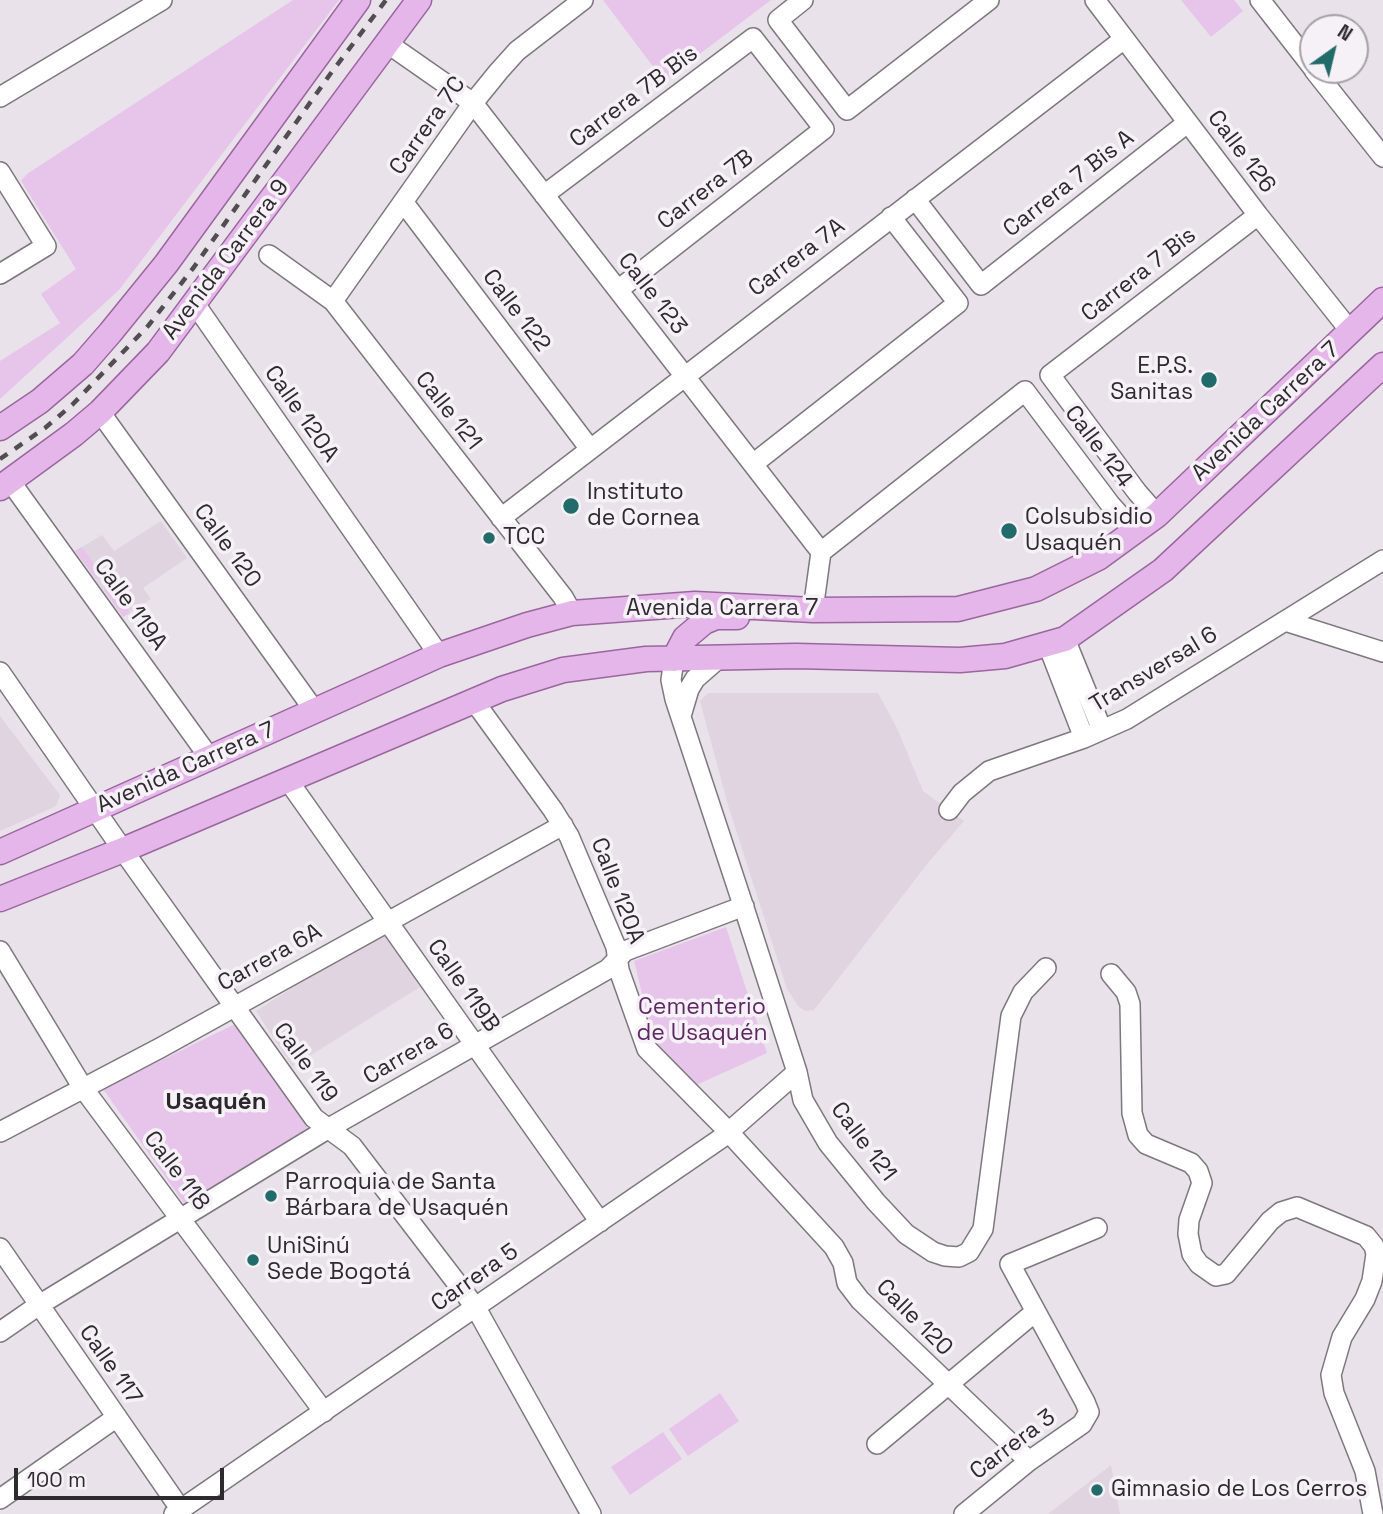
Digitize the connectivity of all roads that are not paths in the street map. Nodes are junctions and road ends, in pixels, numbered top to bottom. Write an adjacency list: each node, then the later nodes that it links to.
1 (162, 0): 14 (street)
2 (358, 0): 35 (main road, Avenida Carrera 9)
3 (419, 0): 11 (main road, Avenida Carrera 9)
4 (583, 0): 15 (street, Carrera 7C)
5 (803, 0): 6 (street)
6 (989, 0)
7 (1095, 0): 10 (street, Calle 126)
8 (1259, 0): 12 (street)
9 (753, 38): 19 (street, Carrera 7B Bis); 26 (street, Carrera 7B)
10 (1124, 38): 16 (street, Calle 126); 20 (street, Carrera 7A)
11 (387, 43): 15 (street, Calle 123); 29 (main road, Avenida Carrera 9)
12 (1299, 50)
13 (1326, 84): 17 (street)
14 (0, 97)
15 (473, 103): 19 (street, Calle 123); 21 (street, Carrera 7C)
16 (1187, 122): 20 (street, Carrera 7 Bis A); 22 (street, Calle 126)
17 (1383, 157)
18 (0, 172): 25 (street)
19 (544, 195): 26 (street, Calle 123)
20 (915, 199): 23 (street, Carrera 7A)
21 (404, 203): 28 (street, Carrera 7C); 36 (street, Calle 122)
22 (1258, 215): 30 (street, Calle 126); 33 (street, Carrera 7 Bis)
23 (891, 216): 32 (street, Carrera 7A); 37 (street)
24 (269, 255): 28 (street, Calle 121)
25 (0, 274)
26 (618, 290): 32 (street, Calle 123)
27 (1383, 300): 30 (main road, Avenida Carrera 7)
28 (333, 301): 40 (street, Calle 121)
29 (195, 304): 34 (main road, Avenida Carrera 9); 50 (street, Calle 120A)
30 (1350, 332): 39 (main road, Avenida Carrera 7)
31 (1383, 365): 48 (main road, Avenida Carrera 7)
32 (684, 375): 36 (street, Carrera 7A); 37 (street, Calle 123)
33 (1050, 375): 39 (street, Calle 124)
34 (100, 412): 38 (main road, Avenida Carrera 9); 55 (street, Calle 120)
35 (0, 428)
36 (590, 449): 40 (street, Carrera 7A)
37 (753, 464): 42 (street, Calle 123)
38 (5, 484): 59 (street, Calle 119A)
39 (1157, 514): 41 (main road, Avenida Carrera 7)
40 (501, 518): 46 (street, Calle 121)
41 (1135, 531): 42 (street, Calle 124); 45 (main road, Avenida Carrera 7)
42 (821, 552): 44 (street)
43 (1383, 560): 47 (street, Transversal 6)
44 (813, 610): 45 (main road, Avenida Carrera 7); 46 (main road, Avenida Carrera 7)
45 (856, 610): 52 (main road)
46 (572, 613): 50 (main road, Avenida Carrera 7)
47 (1285, 621): 49 (street); 57 (street, Transversal 6)
48 (1057, 642): 51 (main road, Avenida Carrera 7); 57 (street); 58 (street)
49 (1383, 652)
50 (439, 656): 55 (main road, Avenida Carrera 7)
51 (719, 657): 52 (main road, Avenida Carrera 7); 56 (street)
52 (674, 659): 54 (main road, Avenida Carrera 7); 56 (street, Calle 121)
53 (0, 672): 61 (street, Calle 119)
54 (474, 701): 60 (main road, Avenida Carrera 7); 63 (street, Calle 120A)
55 (314, 710): 59 (main road, Avenida Carrera 7)
56 (681, 717): 67 (street, Calle 121)
57 (1102, 730): 58 (street, Transversal 6)
58 (1084, 738): 62 (street, Transversal 6)
59 (209, 757): 61 (main road, Avenida Carrera 7)
60 (287, 779): 64 (main road, Avenida Carrera 7); 68 (street, Calle 119B)
61 (95, 810): 64 (street, Calle 119); 65 (main road, Avenida Carrera 7)
62 (949, 810)
63 (563, 825): 68 (street, Carrera 6A); 70 (street, Calle 120A)
64 (123, 850): 66 (main road, Avenida Carrera 7); 73 (street, Calle 119)
65 (0, 852)
66 (0, 899)
67 (744, 906): 70 (street, Carrera 6); 75 (street, Calle 121)
68 (388, 922): 73 (street, Carrera 6A); 74 (street, Calle 119B)
69 (0, 951): 76 (street, Calle 118)
70 (618, 960): 74 (street, Carrera 6); 79 (street, Calle 120A)
71 (1046, 968): 75 (street, Calle 121)
72 (1111, 974): 97 (street)
73 (234, 1006): 76 (street, Carrera 6A); 77 (street, Calle 119)
74 (475, 1044): 77 (street, Carrera 6); 81 (street, Calle 119B)
75 (797, 1072): 79 (street, Carrera 5)
76 (83, 1088): 78 (street, Carrera 6A); 80 (street, Calle 118)
77 (329, 1128): 80 (street, Carrera 6); 85 (street, Calle 119)
78 (0, 1132)
79 (729, 1133): 81 (street, Carrera 5); 88 (street, Calle 120)
80 (181, 1219): 84 (street, Carrera 6); 89 (street, Calle 118)
81 (600, 1222): 85 (street, Carrera 5)
82 (1097, 1228): 86 (street)
83 (0, 1248): 84 (street, Calle 117)
84 (39, 1306): 87 (street, Carrera 6); 90 (street, Calle 117)
85 (476, 1308): 89 (street, Carrera 5); 95 (street, Calle 119)
86 (1035, 1312): 88 (street); 92 (street, Carrera 3)
87 (0, 1332)
88 (947, 1385): 91 (street); 92 (street, Calle 120)
89 (324, 1412): 94 (street, Carrera 5)
90 (117, 1417): 93 (street); 94 (street, Calle 117)
91 (877, 1444)
92 (1029, 1461): 96 (street, Carrera 3)
93 (0, 1499)
94 (177, 1512)
95 (591, 1514)
96 (964, 1514)
97 (1373, 1514)

